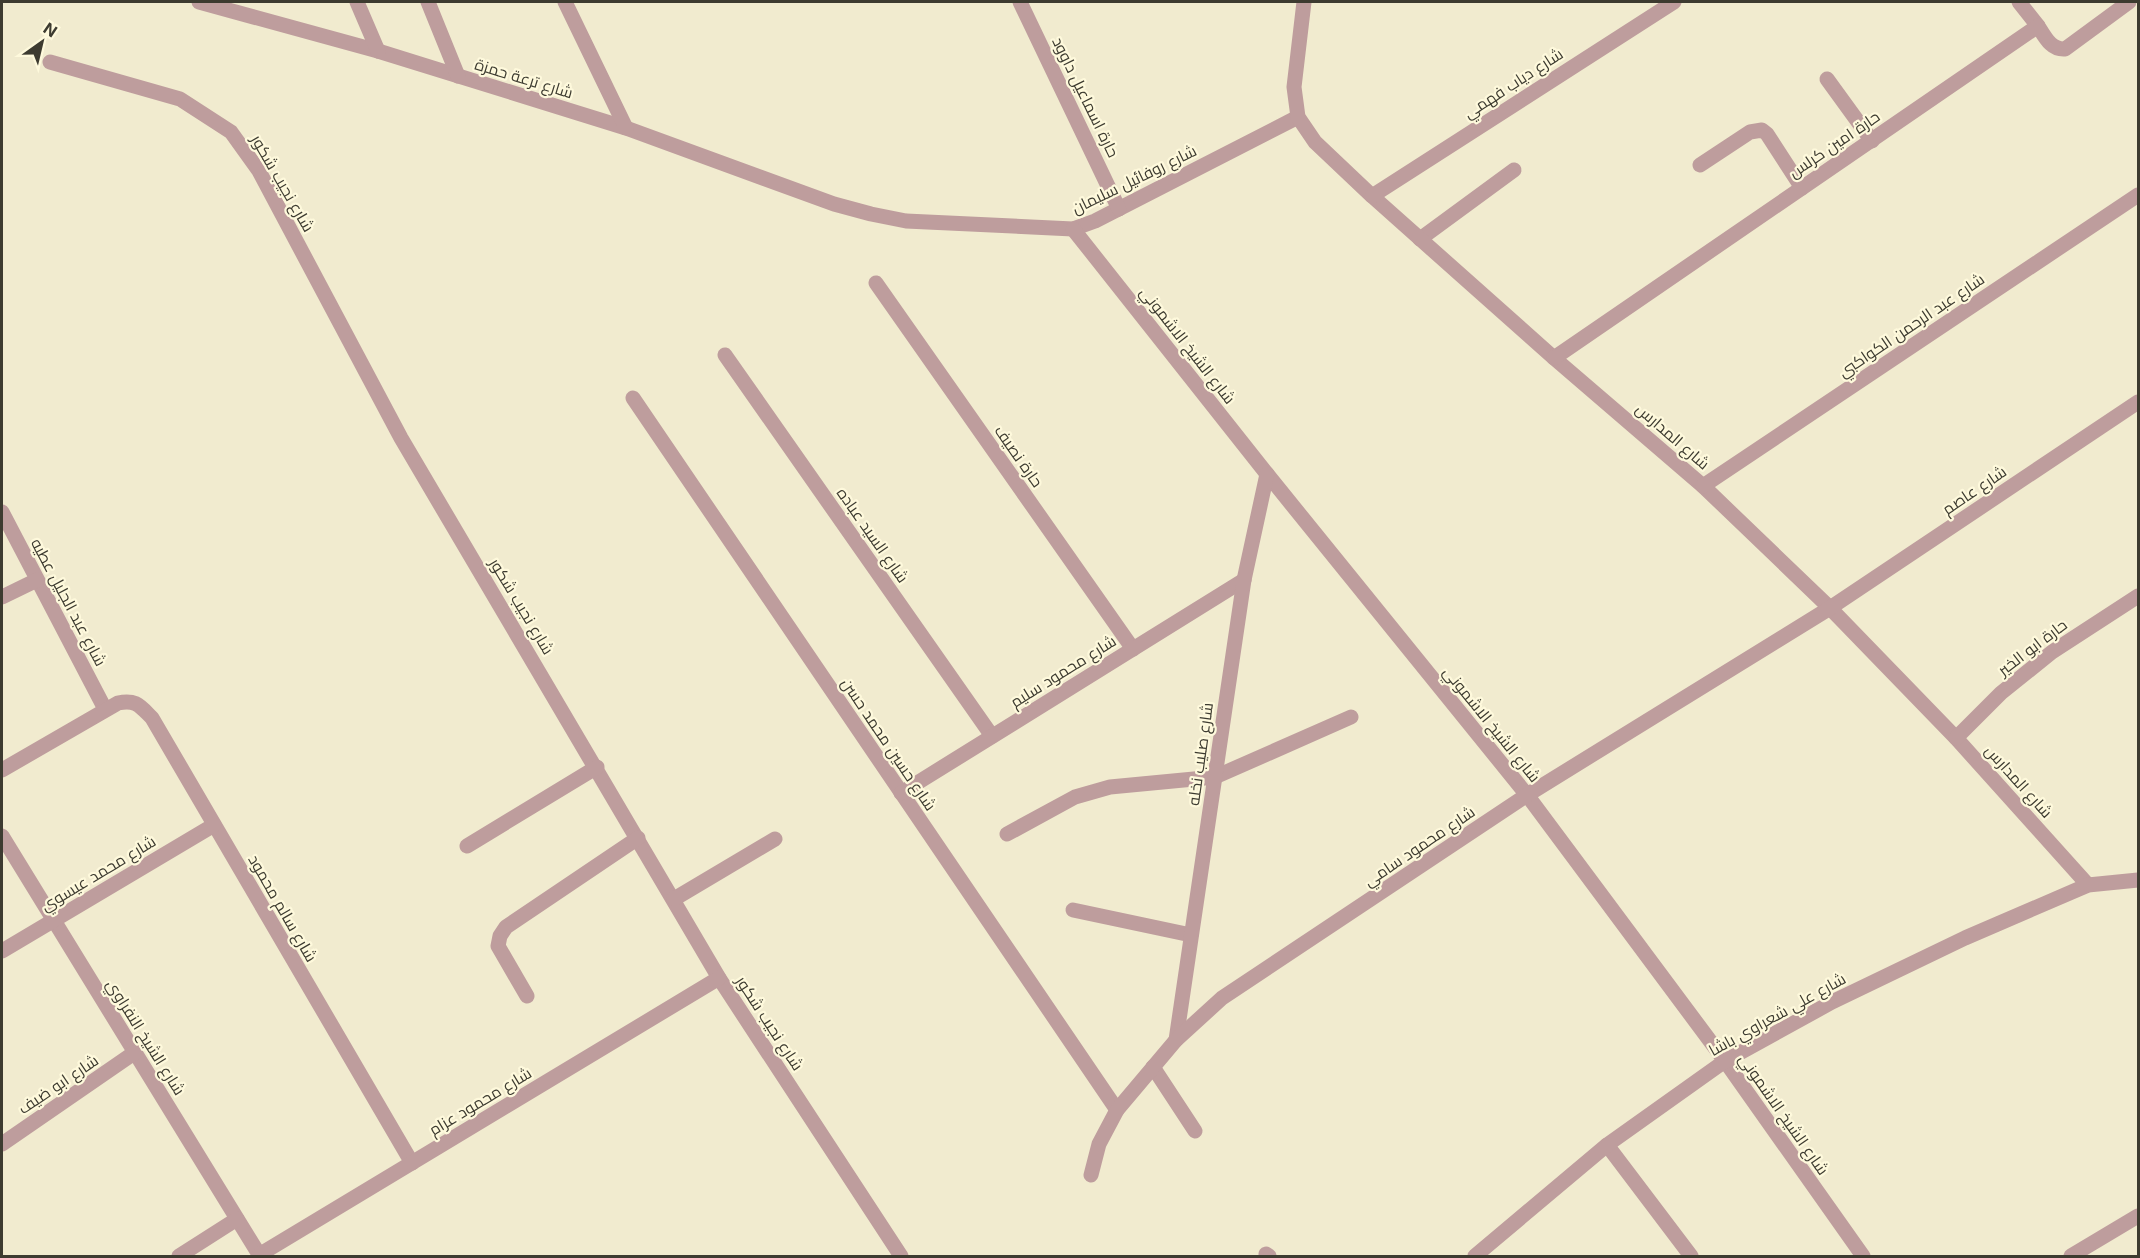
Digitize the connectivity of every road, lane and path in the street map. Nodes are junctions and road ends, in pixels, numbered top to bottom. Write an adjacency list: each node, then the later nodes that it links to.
1 (198, 2): 10 (street, شارع ترعة حمزة)
2 (357, 2): 12 (street)
3 (428, 2): 14 (street)
4 (565, 2): 17 (street)
5 (1020, 2): 25 (street, حارة اسماعيل داوود)
6 (1304, 2): 16 (street, شارع المدارس)
7 (1674, 2): 23 (street, شارع دياب فهمي)
8 (2019, 2): 11 (street)
9 (2129, 2): 11 (street)
10 (228, 6): 12 (street, شارع ترعة حمزة)
11 (2038, 26): 18 (street, حارة امين كرلس)
12 (378, 51): 14 (street, شارع ترعة حمزة)
13 (50, 62): 46 (street, شارع نجيب شكور)
14 (458, 76): 17 (street, شارع ترعة حمزة)
15 (1827, 79): 18 (street)
16 (1298, 117): 23 (street, شارع المدارس); 25 (street, شارع روفائيل سليمان)
17 (626, 128): 24 (street, شارع ترعة حمزة)
18 (1872, 141): 21 (street, حارة امين كرلس)
19 (1700, 165): 21 (street)
20 (1514, 170): 27 (street)
21 (1802, 188): 30 (street, حارة امين كرلس)
22 (2139, 195): 34 (street, شارع عبد الرحمن الكواكبي)
23 (1372, 196): 27 (street, شارع المدارس)
24 (834, 204): 26 (street, شارع روفائيل سليمان)
25 (1119, 209): 26 (street, شارع روفائيل سليمان)
26 (1073, 229): 33 (street, شارع الشيخ الاشموني)
27 (1420, 239): 30 (street, شارع المدارس)
28 (876, 283): 41 (street, حارة نصيف)
29 (725, 355): 44 (street, شارع السيد عباده)
30 (1554, 358): 34 (street, شارع المدارس)
31 (633, 398): 49 (street, شارع حسين محمد حسن)
32 (2139, 402): 40 (street, شارع عاصم)
33 (1267, 474): 37 (street, شارع صليب نخله); 50 (street, شارع الشيخ الاشموني)
34 (1703, 486): 40 (street, شارع المدارس)
35 (2, 512): 36 (street, شارع عبد الجليل عطيه)
36 (37, 580): 39 (street); 42 (street, شارع عبد الجليل عطيه)
37 (1244, 580): 41 (street, شارع محمود سليم); 48 (street, شارع صليب نخله)
38 (2139, 596): 45 (street, حارة ابو الخير)
39 (2, 597)
40 (1830, 608): 45 (street, شارع المدارس); 50 (street, شارع محمود سامي)
41 (1133, 649): 44 (street, شارع محمود سليم)
42 (105, 709): 47 (street); 51 (street, شارع سالم محمود)
43 (1351, 717): 48 (street)
44 (992, 736): 49 (street, شارع محمود سليم)
45 (1956, 738): 58 (street, شارع المدارس)
46 (597, 767): 54 (street, شارع نجيب شكور); 56 (street)
47 (2, 770)
48 (1215, 777): 52 (street); 62 (street, شارع صليب نخله)
49 (901, 794): 70 (street, شارع حسين محمد حسن)
50 (1527, 795): 66 (street, شارع محمود سامي); 68 (street, شارع الشيخ الاشموني)
51 (214, 825): 61 (street, شارع محمد عيسوي); 74 (street, شارع سالم محمود)
52 (1007, 834)
53 (2, 836): 61 (street, شارع الشيخ النفراوي)
54 (638, 838): 59 (street, شارع نجيب شكور); 65 (street)
55 (775, 838): 59 (street)
56 (467, 846)
57 (2139, 880): 58 (street, شارع علي شعراوي باشا)
58 (2088, 885): 68 (street, شارع علي شعراوي باشا)
59 (674, 899): 64 (street, شارع نجيب شكور)
60 (1073, 910): 62 (street)
61 (53, 921): 63 (street, شارع محمد عيسوي); 67 (street, شارع الشيخ النفراوي)
62 (1191, 935): 66 (street, شارع صليب نخله)
63 (2, 951)
64 (719, 978): 74 (street, شارع محمود عزام); 80 (street, شارع نجيب شكور)
65 (527, 996)
66 (1176, 1040): 69 (street, شارع محمود سامي)
67 (134, 1053): 72 (street, شارع ابو ضيف); 77 (street, شارع الشيخ النفراوي)
68 (1725, 1061): 73 (street, شارع علي شعراوي باشا); 83 (street, شارع الشيخ الاشموني)
69 (1153, 1067): 70 (street, شارع محمود سامي); 71 (street)
70 (1117, 1110): 75 (street, شارع محمود سامي)
71 (1195, 1131)
72 (2, 1144)
73 (1607, 1144): 81 (street, شارع علي شعراوي باشا); 82 (street)
74 (412, 1163): 78 (street, شارع محمود عزام)
75 (1091, 1175)
76 (2139, 1216): 84 (street)
77 (237, 1219): 78 (street, شارع الشيخ النفراوي); 79 (street)
78 (260, 1256)
79 (179, 1257)
80 (901, 1257)
81 (1474, 1257)
82 (1691, 1257)
83 (1863, 1257)
84 (2071, 1257)

